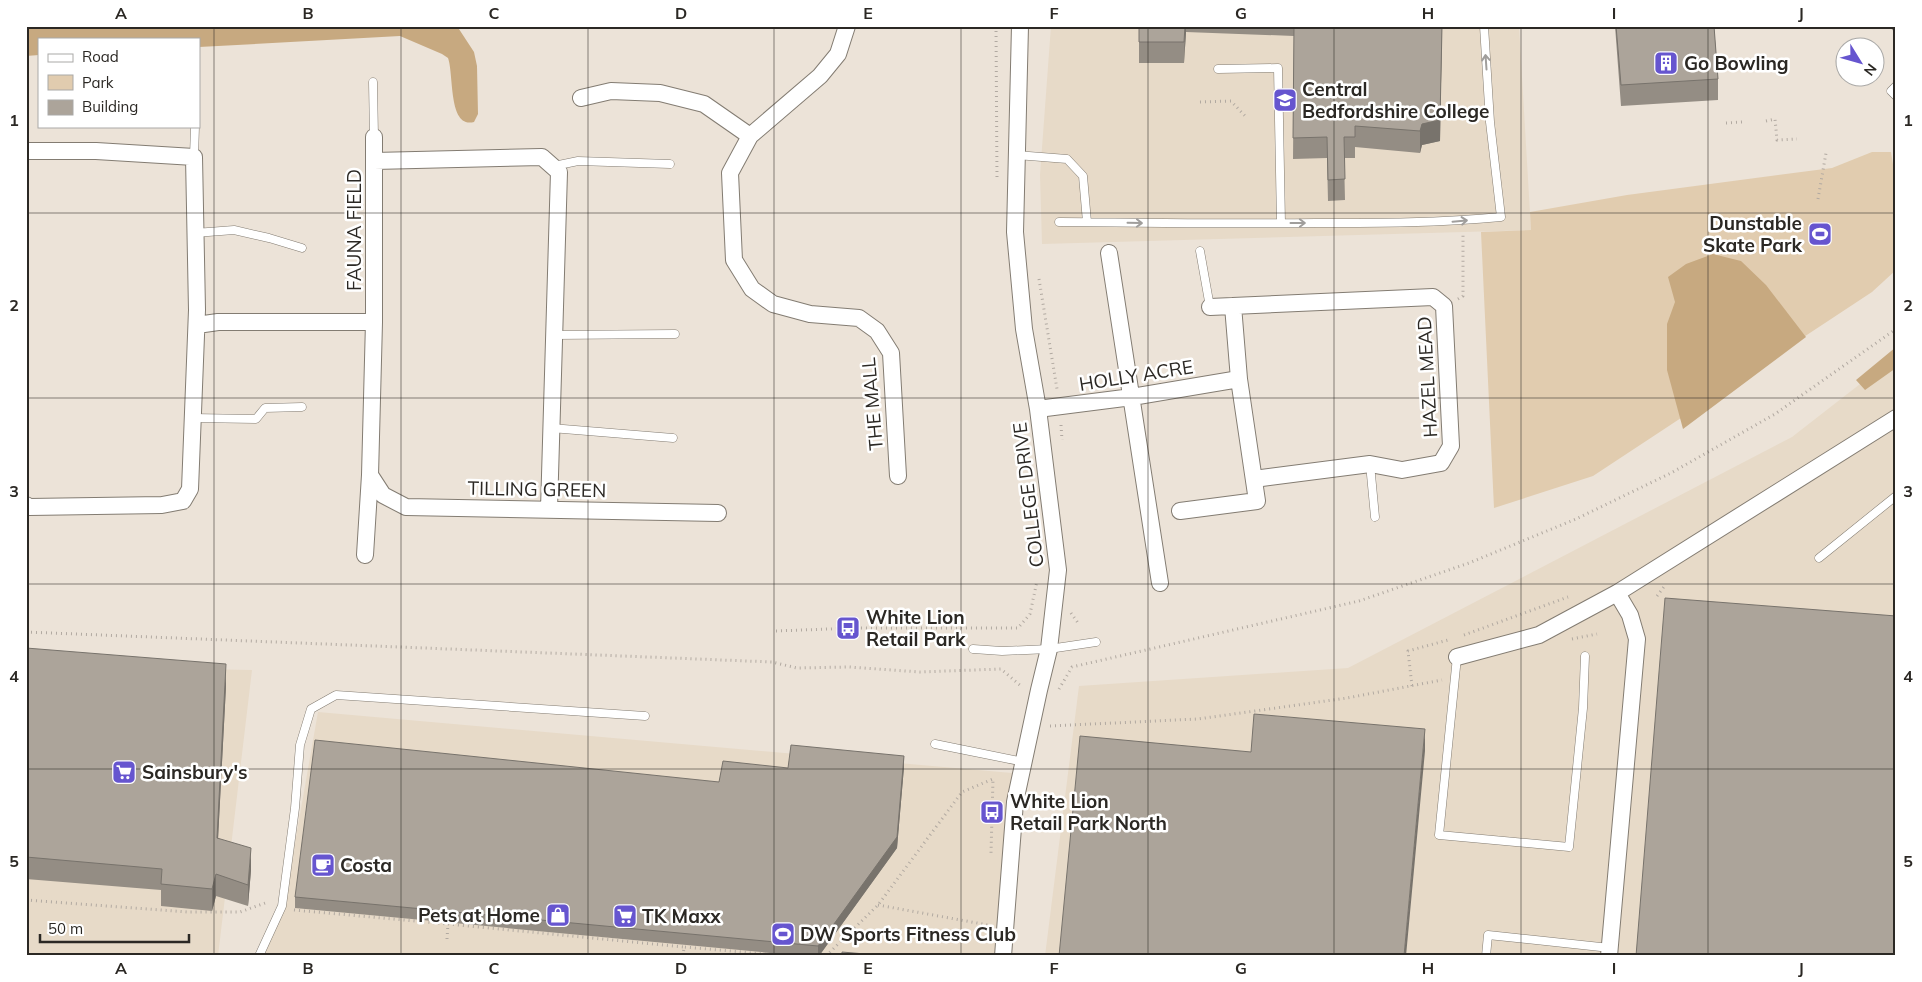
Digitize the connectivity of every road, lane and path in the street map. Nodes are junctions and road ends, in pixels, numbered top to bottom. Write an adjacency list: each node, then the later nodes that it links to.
1 (847, 26): 17 (street, THE MALL)
2 (996, 26): 7 (path)
3 (1020, 26): 22 (street, COLLEGE DRIVE)
4 (1484, 26): 28 (lane, one-way to 4)
5 (1218, 69): 31 (lane)
6 (373, 82): 18 (lane)
7 (997, 84)
8 (1896, 86): 9 (lane)
9 (1896, 96)
10 (581, 98): 17 (street)
11 (1200, 102): 12 (path)
12 (1246, 117)
13 (1766, 121): 19 (path)
14 (1742, 122): 15 (path)
15 (1726, 123)
16 (195, 128): 23 (lane)
17 (750, 136): 56 (street, THE MALL)
18 (374, 137): 24 (street, FAUNA FIELD)
19 (1797, 139)
20 (26, 151): 23 (street)
21 (1826, 153): 27 (path)
22 (1016, 155): 30 (lane); 49 (street, COLLEGE DRIVE)
23 (194, 156): 32 (street)
24 (374, 161): 26 (street); 40 (street, FAUNA FIELD)
25 (670, 164): 26 (lane)
26 (552, 166): 44 (street)
27 (1818, 199)
28 (1462, 221): 31 (lane, one-way to 28); 38 (path)
29 (1059, 222): 30 (lane)
30 (1087, 222): 31 (lane, one-way to 31)
31 (1281, 223)
32 (195, 233): 33 (lane); 41 (street)
33 (302, 248)
34 (1200, 251): 39 (lane)
35 (1109, 253): 47 (street)
36 (1039, 277): 46 (path)
37 (1233, 306): 38 (street, HAZEL MEAD); 39 (street, HAZEL MEAD); 45 (street)
38 (1444, 306): 54 (street, HAZEL MEAD)
39 (1210, 307)
40 (374, 322): 41 (street); 55 (street)
41 (197, 325): 50 (street)
42 (1896, 329): 82 (path)
43 (675, 334): 44 (lane)
44 (554, 335): 52 (street)
45 (1239, 379): 47 (street, HOLLY ACRE); 57 (street)
46 (1057, 391)
47 (1132, 397): 49 (street, HOLLY ACRE); 66 (street)
48 (302, 407): 50 (lane)
49 (1038, 409): 76 (street, COLLEGE DRIVE)
50 (192, 418): 59 (street)
51 (1896, 418): 67 (street)
52 (551, 428): 53 (lane); 60 (street)
53 (673, 438)
54 (1370, 464): 57 (street, HAZEL MEAD); 63 (lane)
55 (370, 475): 60 (street, TILLING GREEN); 64 (street)
56 (898, 476)
57 (1254, 479): 61 (street)
58 (1896, 496): 65 (lane)
59 (26, 505)
60 (549, 509): 62 (street, TILLING GREEN)
61 (1180, 511)
62 (718, 513)
63 (1375, 517)
64 (365, 555)
65 (1819, 558)
66 (1160, 583)
67 (1618, 593): 78 (street); 97 (street)
68 (1574, 594): 72 (path)
69 (1005, 627): 70 (path)
70 (776, 631)
71 (26, 632): 81 (path)
72 (1458, 637)
73 (1448, 640): 79 (path)
74 (1096, 642): 76 (lane)
75 (973, 649): 76 (lane)
76 (1049, 649): 86 (street, COLLEGE DRIVE)
77 (1585, 656): 78 (lane)
78 (1457, 657)
79 (1412, 686): 80 (path); 84 (path)
80 (1417, 686)
81 (1020, 687)
82 (1056, 694)
83 (645, 716): 98 (lane)
84 (1052, 719)
85 (935, 744): 86 (lane)
86 (1024, 762): 103 (street, COLLEGE DRIVE)
87 (993, 779): 90 (path)
88 (26, 900): 89 (path)
89 (268, 902)
90 (878, 904): 93 (path); 96 (path)
91 (294, 910): 92 (path)
92 (448, 924): 94 (path); 95 (path)
93 (990, 925)
94 (447, 939)
95 (684, 947): 99 (path); 100 (path)
96 (831, 951): 101 (path); 102 (path)
97 (1610, 952): 104 (lane)
98 (259, 956)
99 (684, 956)
100 (789, 956)
101 (826, 956)
102 (830, 956)
103 (1003, 956)
104 (1486, 956)

